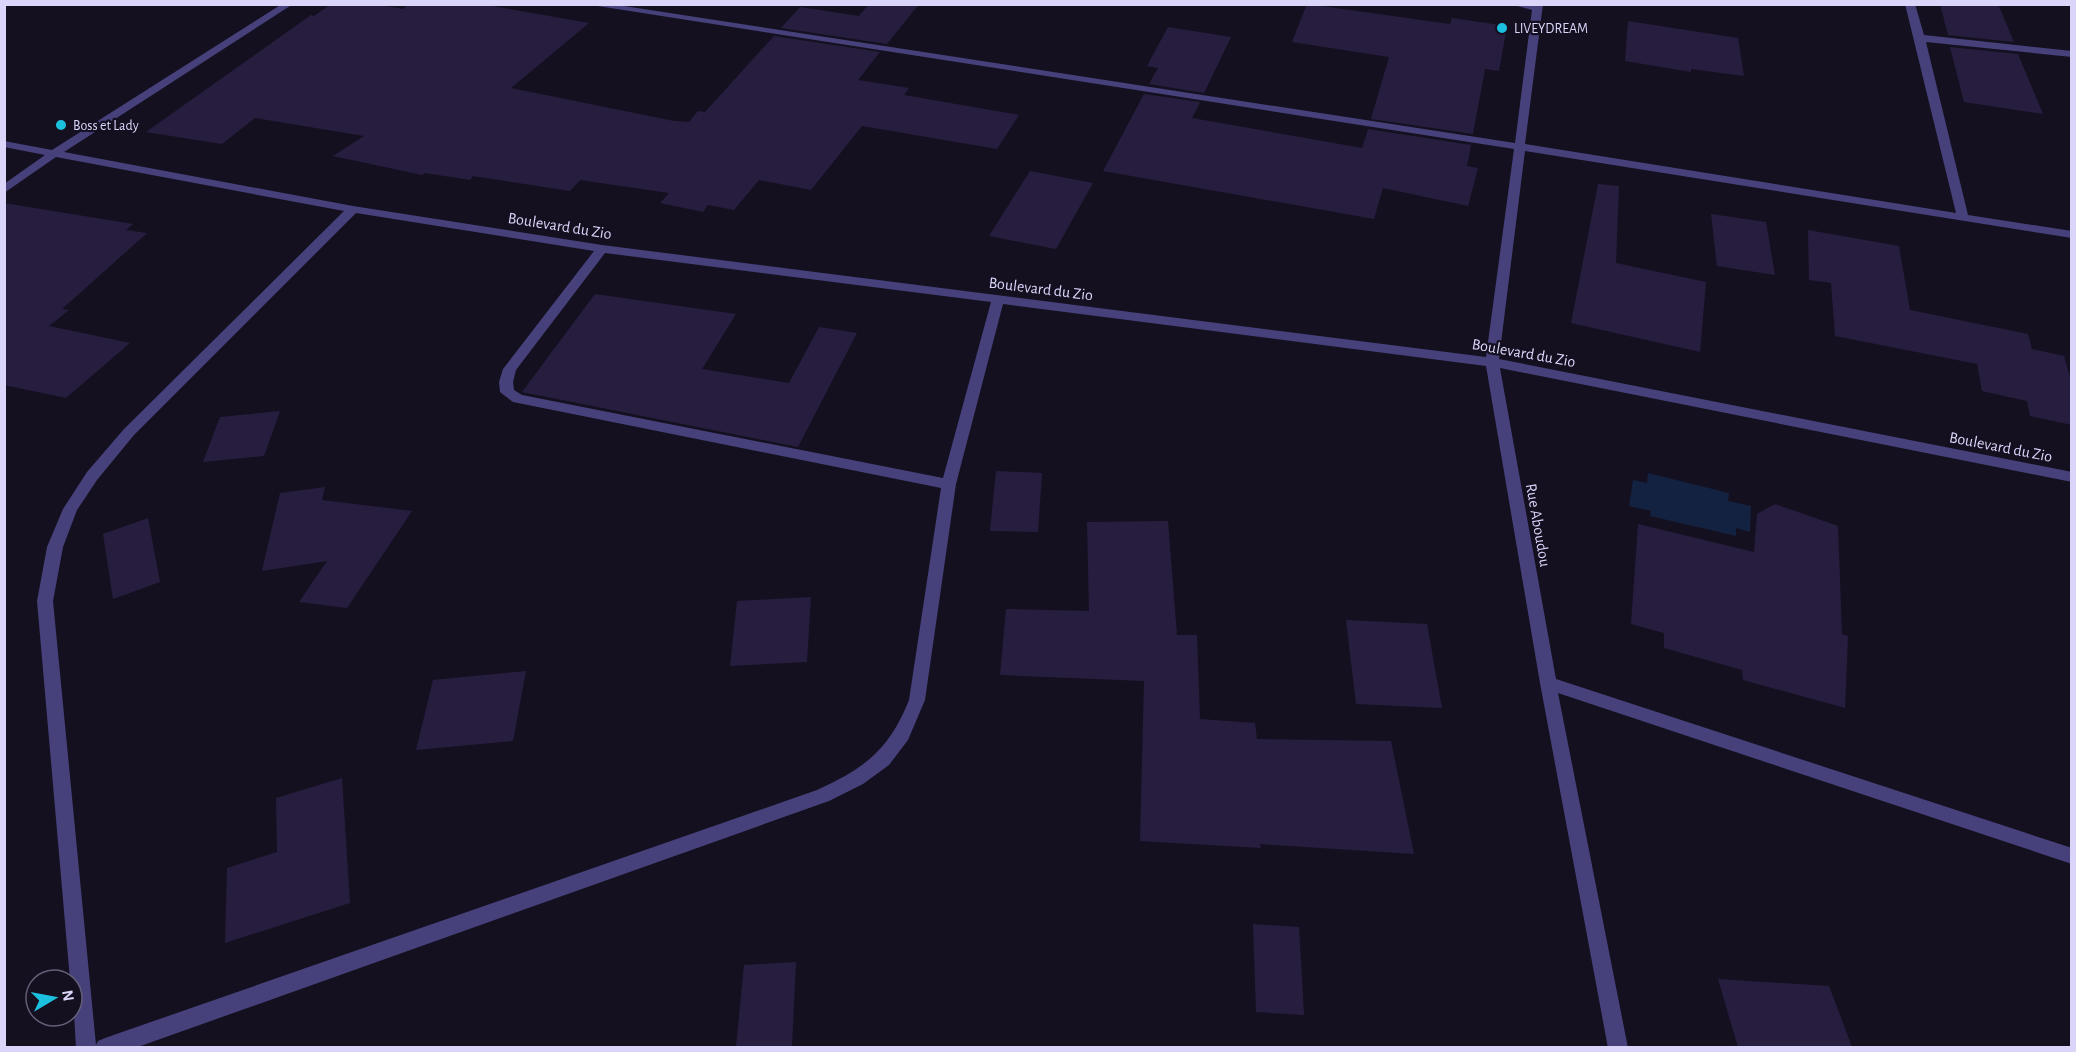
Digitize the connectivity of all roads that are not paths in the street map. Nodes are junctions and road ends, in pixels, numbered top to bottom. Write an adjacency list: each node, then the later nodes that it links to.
1 (289, 4): 10 (street)
2 (589, 4): 9 (street)
3 (1514, 4): 5 (street)
4 (1910, 4): 6 (street)
5 (1538, 6): 9 (street, Rue Aboudou)
6 (1920, 38): 7 (street); 13 (street)
7 (2072, 54)
8 (4, 144): 10 (street, Boulevard du Zio)
9 (1521, 147): 13 (street); 17 (street, Rue Aboudou)
10 (53, 154): 11 (street); 12 (street, Boulevard du Zio)
11 (4, 190)
12 (353, 209): 15 (street, Boulevard du Zio); 22 (street)
13 (1963, 218): 14 (street)
14 (2072, 235)
15 (602, 249): 16 (street, Boulevard du Zio); 19 (street)
16 (998, 299): 17 (street, Boulevard du Zio); 19 (street)
17 (1492, 362): 18 (street, Boulevard du Zio); 20 (street, Rue Aboudou)
18 (2072, 477)
19 (949, 484): 23 (street)
20 (1548, 683): 21 (street); 24 (street, Rue Aboudou)
21 (2072, 856)
22 (86, 1047)
23 (105, 1047)
24 (1618, 1047)

